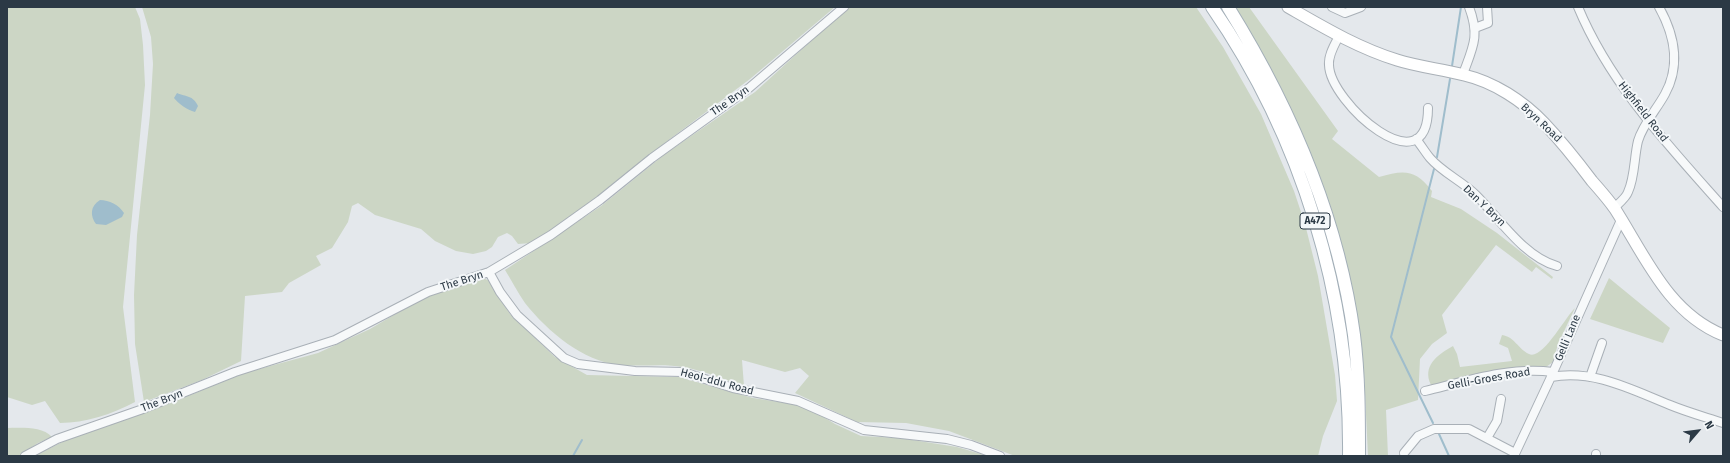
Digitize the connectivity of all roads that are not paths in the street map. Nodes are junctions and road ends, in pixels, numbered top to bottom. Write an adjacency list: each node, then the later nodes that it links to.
1 (844, 7): 21 (street, The Bryn)
2 (1212, 7): 34 (main road, A472)
3 (1228, 7): 35 (main road, A472)
4 (1288, 7): 12 (street, Bryn Road)
5 (1332, 7): 6 (street)
6 (1361, 7)
7 (1469, 7): 11 (street)
8 (1487, 7): 11 (street)
9 (1578, 7): 15 (street, Highfield Road)
10 (1659, 7): 15 (street)
11 (1475, 28): 13 (street)
12 (1339, 36): 13 (street, Bryn Road); 16 (street)
13 (1463, 74): 18 (street, Bryn Road)
14 (1428, 108): 16 (street)
15 (1647, 122): 17 (street, Highfield Road); 18 (street)
16 (1416, 139): 20 (street, Dan Y Bryn)
17 (1723, 207)
18 (1614, 208): 19 (street, Bryn Road)
19 (1621, 220): 22 (street, Bryn Road); 24 (street, Gelli Lane)
20 (1557, 266)
21 (489, 272): 32 (street, The Bryn); 33 (street, Heol-ddu Road)
22 (1723, 335)
23 (1602, 343): 25 (street)
24 (1552, 375): 25 (street, Gelli-Groes Road); 26 (street, Gelli-Groes Road); 31 (street, Gelli Lane)
25 (1590, 377): 28 (street, Gelli-Groes Road)
26 (1425, 391)
27 (1501, 399): 29 (street)
28 (1723, 423)
29 (1487, 438): 30 (street); 31 (street)
30 (1404, 453)
31 (1514, 455)
32 (25, 456)
33 (1000, 456)
34 (1349, 456)
35 (1359, 456)

